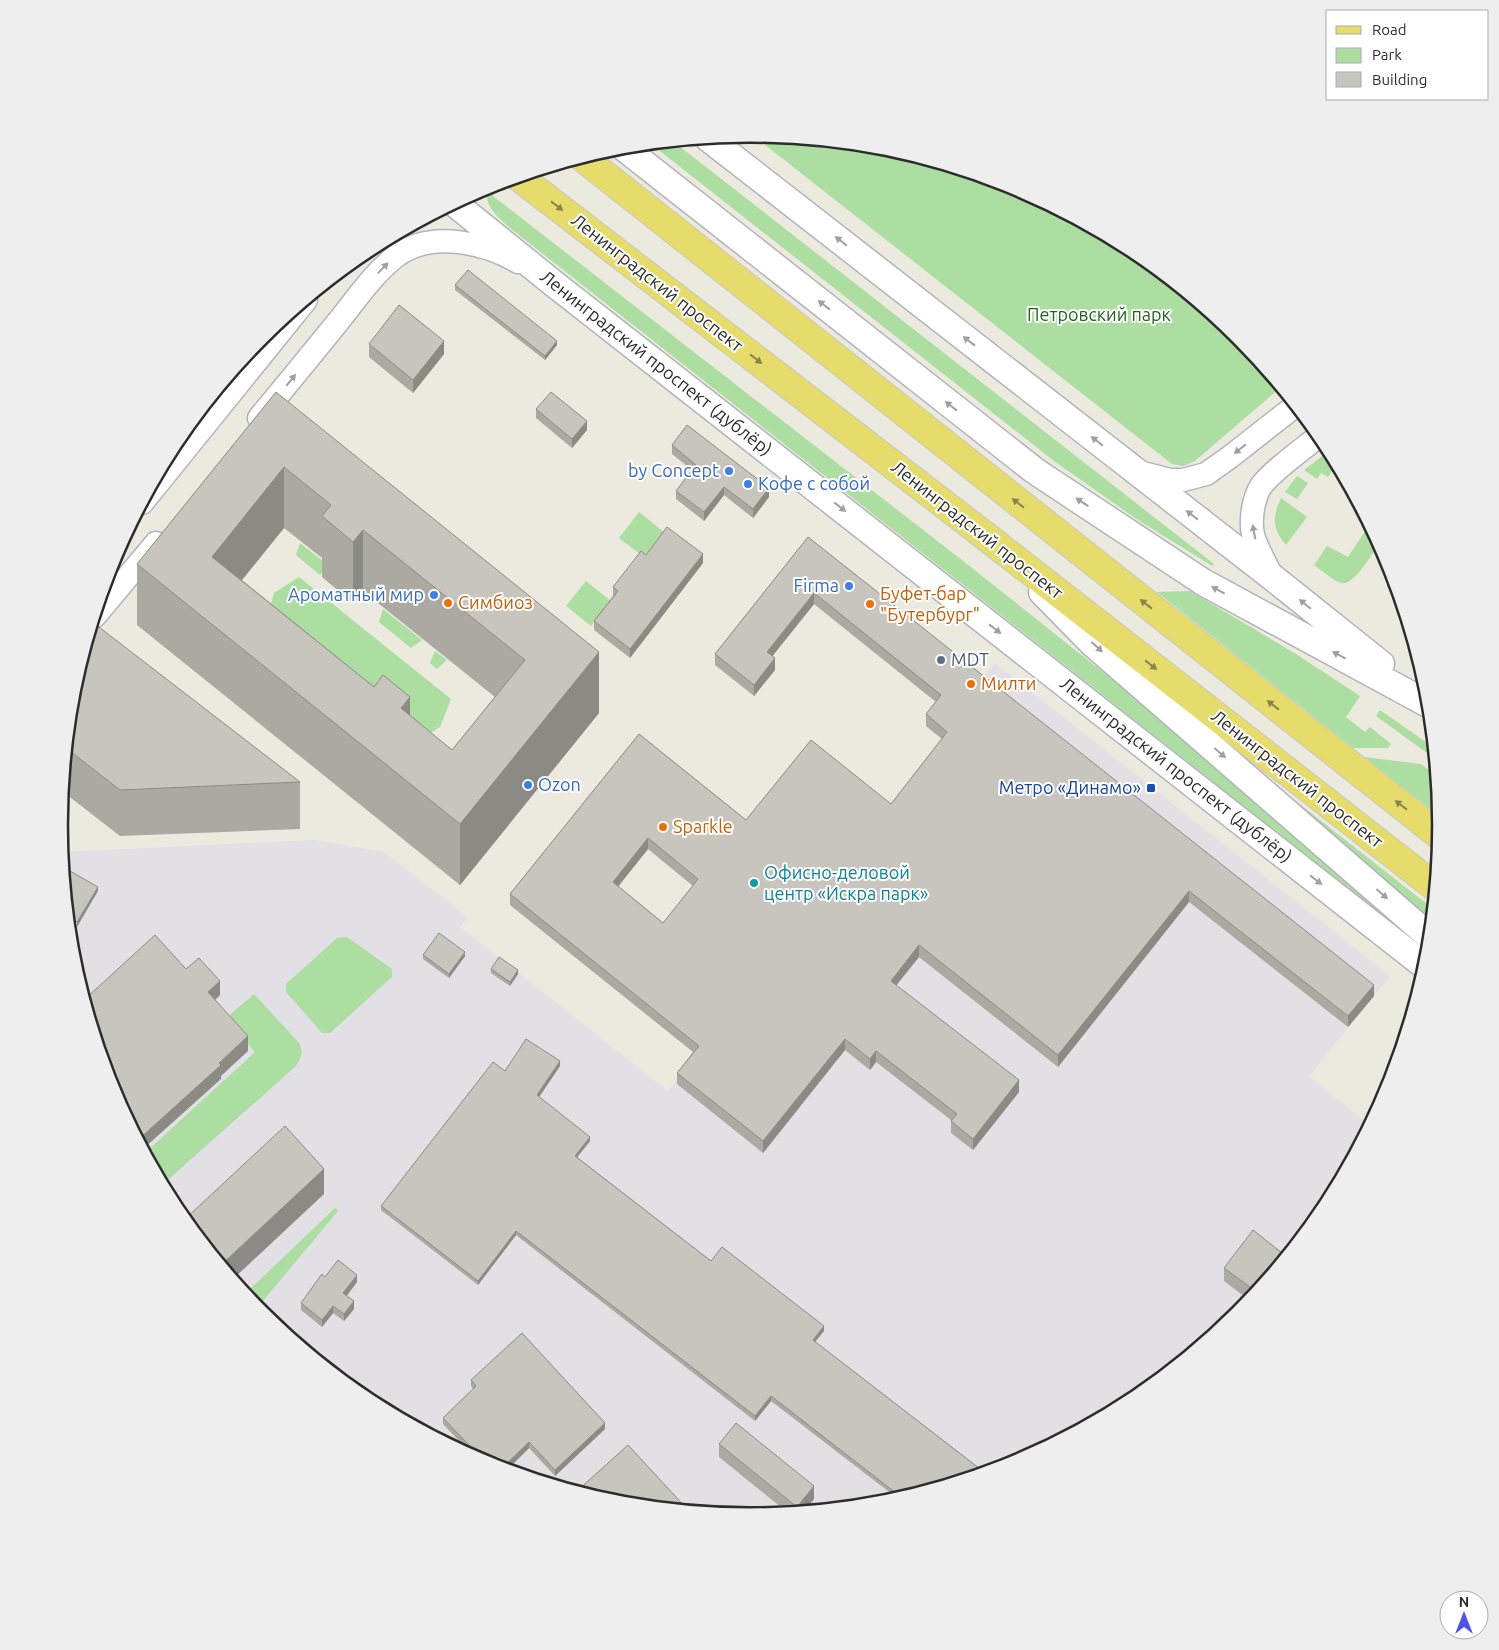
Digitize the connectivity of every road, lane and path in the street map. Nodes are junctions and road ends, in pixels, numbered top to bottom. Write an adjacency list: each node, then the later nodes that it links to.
1 (715, 144): 13 (main road, one-way to 1)
2 (631, 154): 20 (main road, one-way to 2)
3 (589, 162): 21 (main road, one-way to 3)
4 (524, 181): 16 (main road, Ленинградский проспект, one-way to 16)
5 (472, 202): 7 (main road)
6 (460, 208): 7 (main road, Ленинградский проспект (дублёр))
7 (478, 222): 8 (main road, Ленинградский проспект (дублёр))
8 (554, 283): 11 (street, one-way to 8); 24 (main road, Ленинградский проспект (дублёр), one-way to 24)
9 (285, 326): 14 (street)
10 (1291, 409): 13 (street, one-way to 13)
11 (245, 435)
12 (1313, 441): 17 (street, one-way to 12)
13 (1136, 471): 17 (main road, one-way to 13)
14 (164, 476)
15 (168, 528): 18 (street)
16 (988, 538): 22 (main road, Ленинградский проспект, one-way to 22); 23 (main road, one-way to 23)
17 (1272, 577): 19 (main road, one-way to 17)
18 (105, 605)
19 (1419, 697)
20 (1419, 699)
21 (1432, 829)
22 (1429, 882)
23 (1423, 931)
24 (1418, 960)

